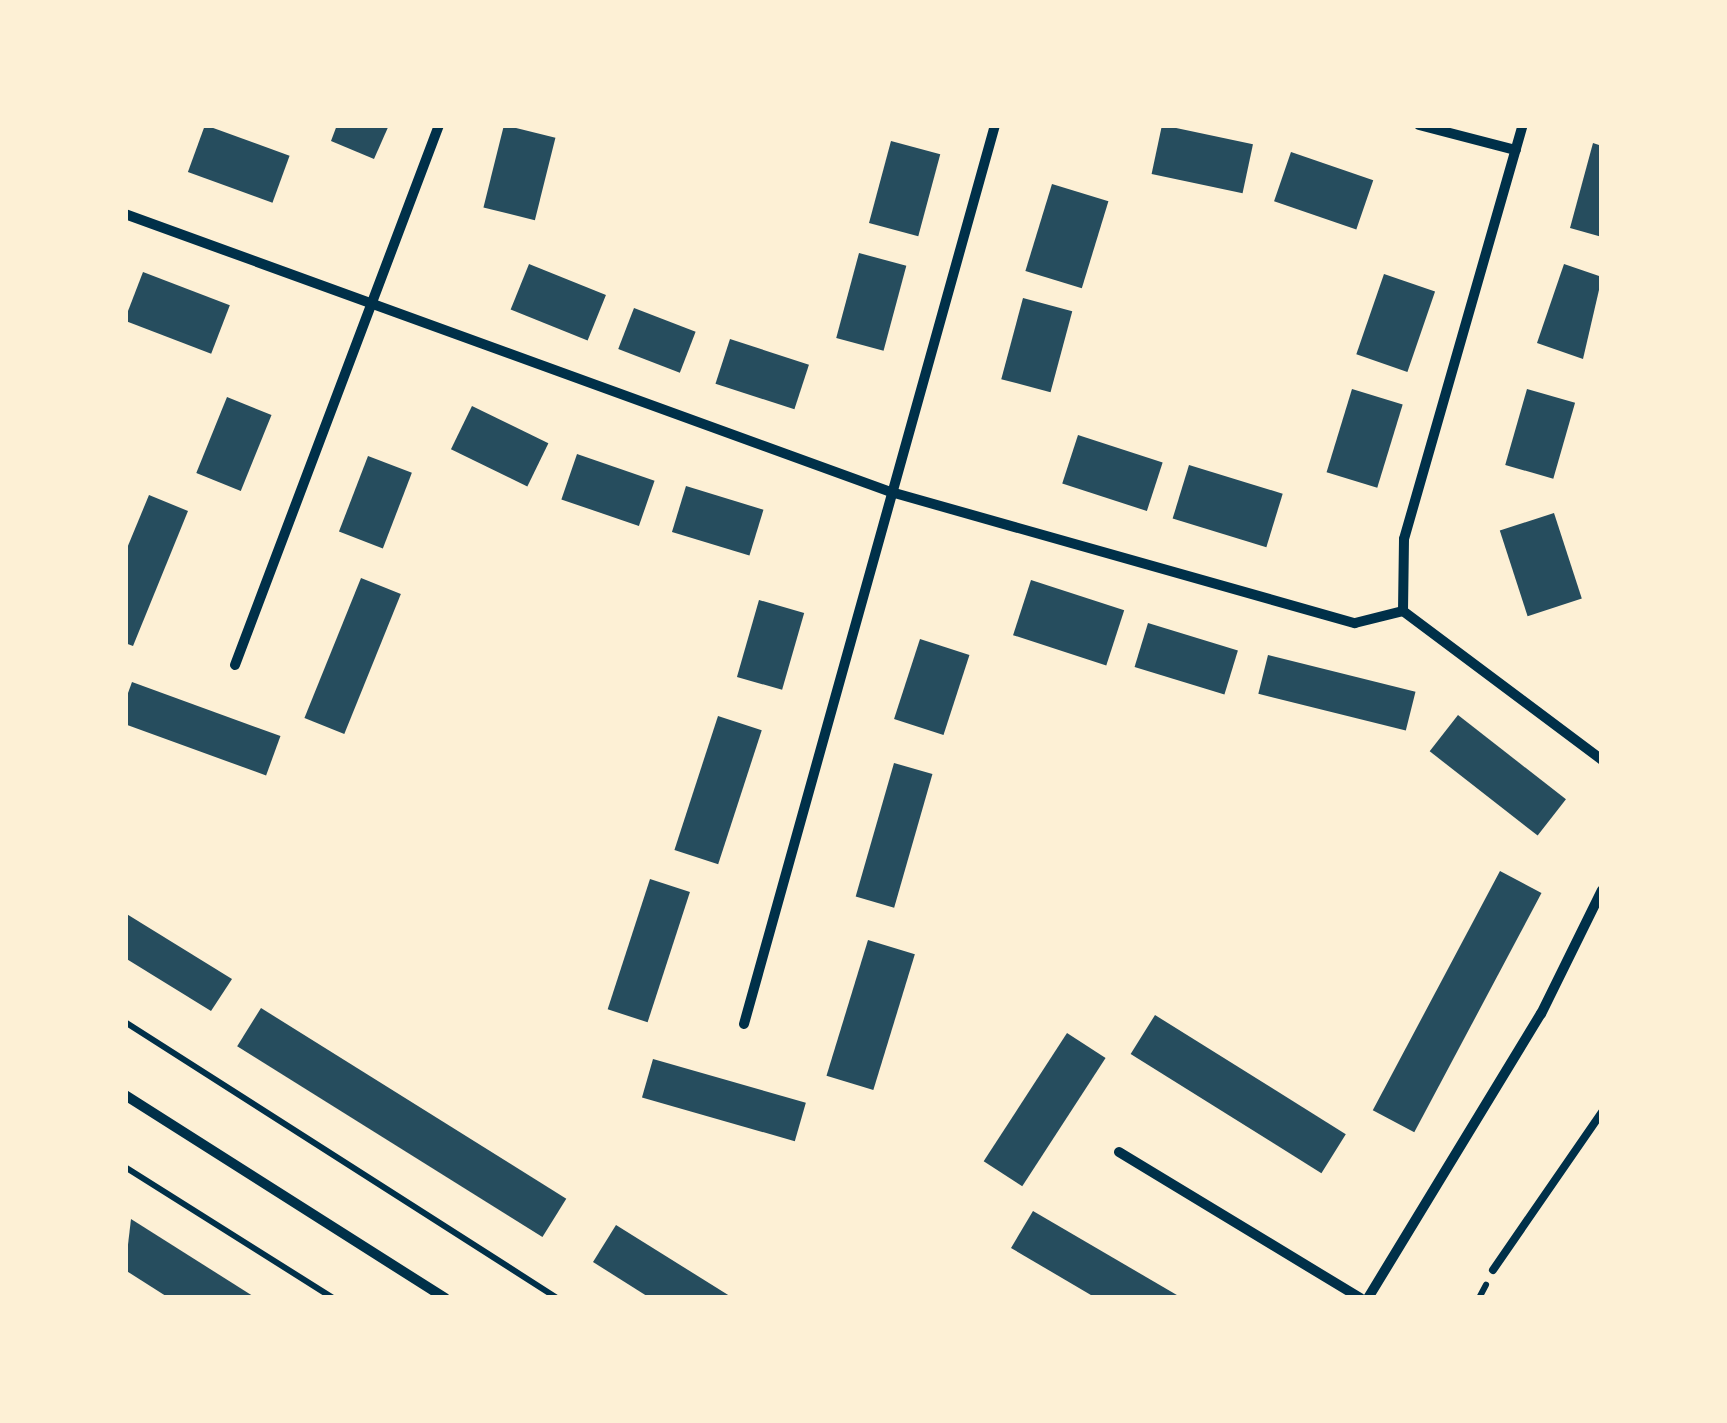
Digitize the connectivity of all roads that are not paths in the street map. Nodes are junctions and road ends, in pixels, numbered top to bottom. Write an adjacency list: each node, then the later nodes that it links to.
1 (439, 125): 7 (street)
2 (995, 125): 8 (street)
3 (1419, 125): 5 (street)
4 (1523, 125): 5 (street)
5 (1516, 150): 9 (street)
6 (125, 214): 7 (street)
7 (376, 305): 8 (street); 10 (street)
8 (891, 492): 9 (street); 13 (street)
9 (1403, 611): 11 (street)
10 (234, 665)
11 (1602, 760)
12 (1602, 890): 20 (street)
13 (744, 1024)
14 (125, 1095): 18 (street)
15 (1602, 1112): 17 (lane)
16 (1119, 1152): 19 (street)
17 (1493, 1270)
18 (445, 1298)
19 (1360, 1298)
20 (1368, 1298)

